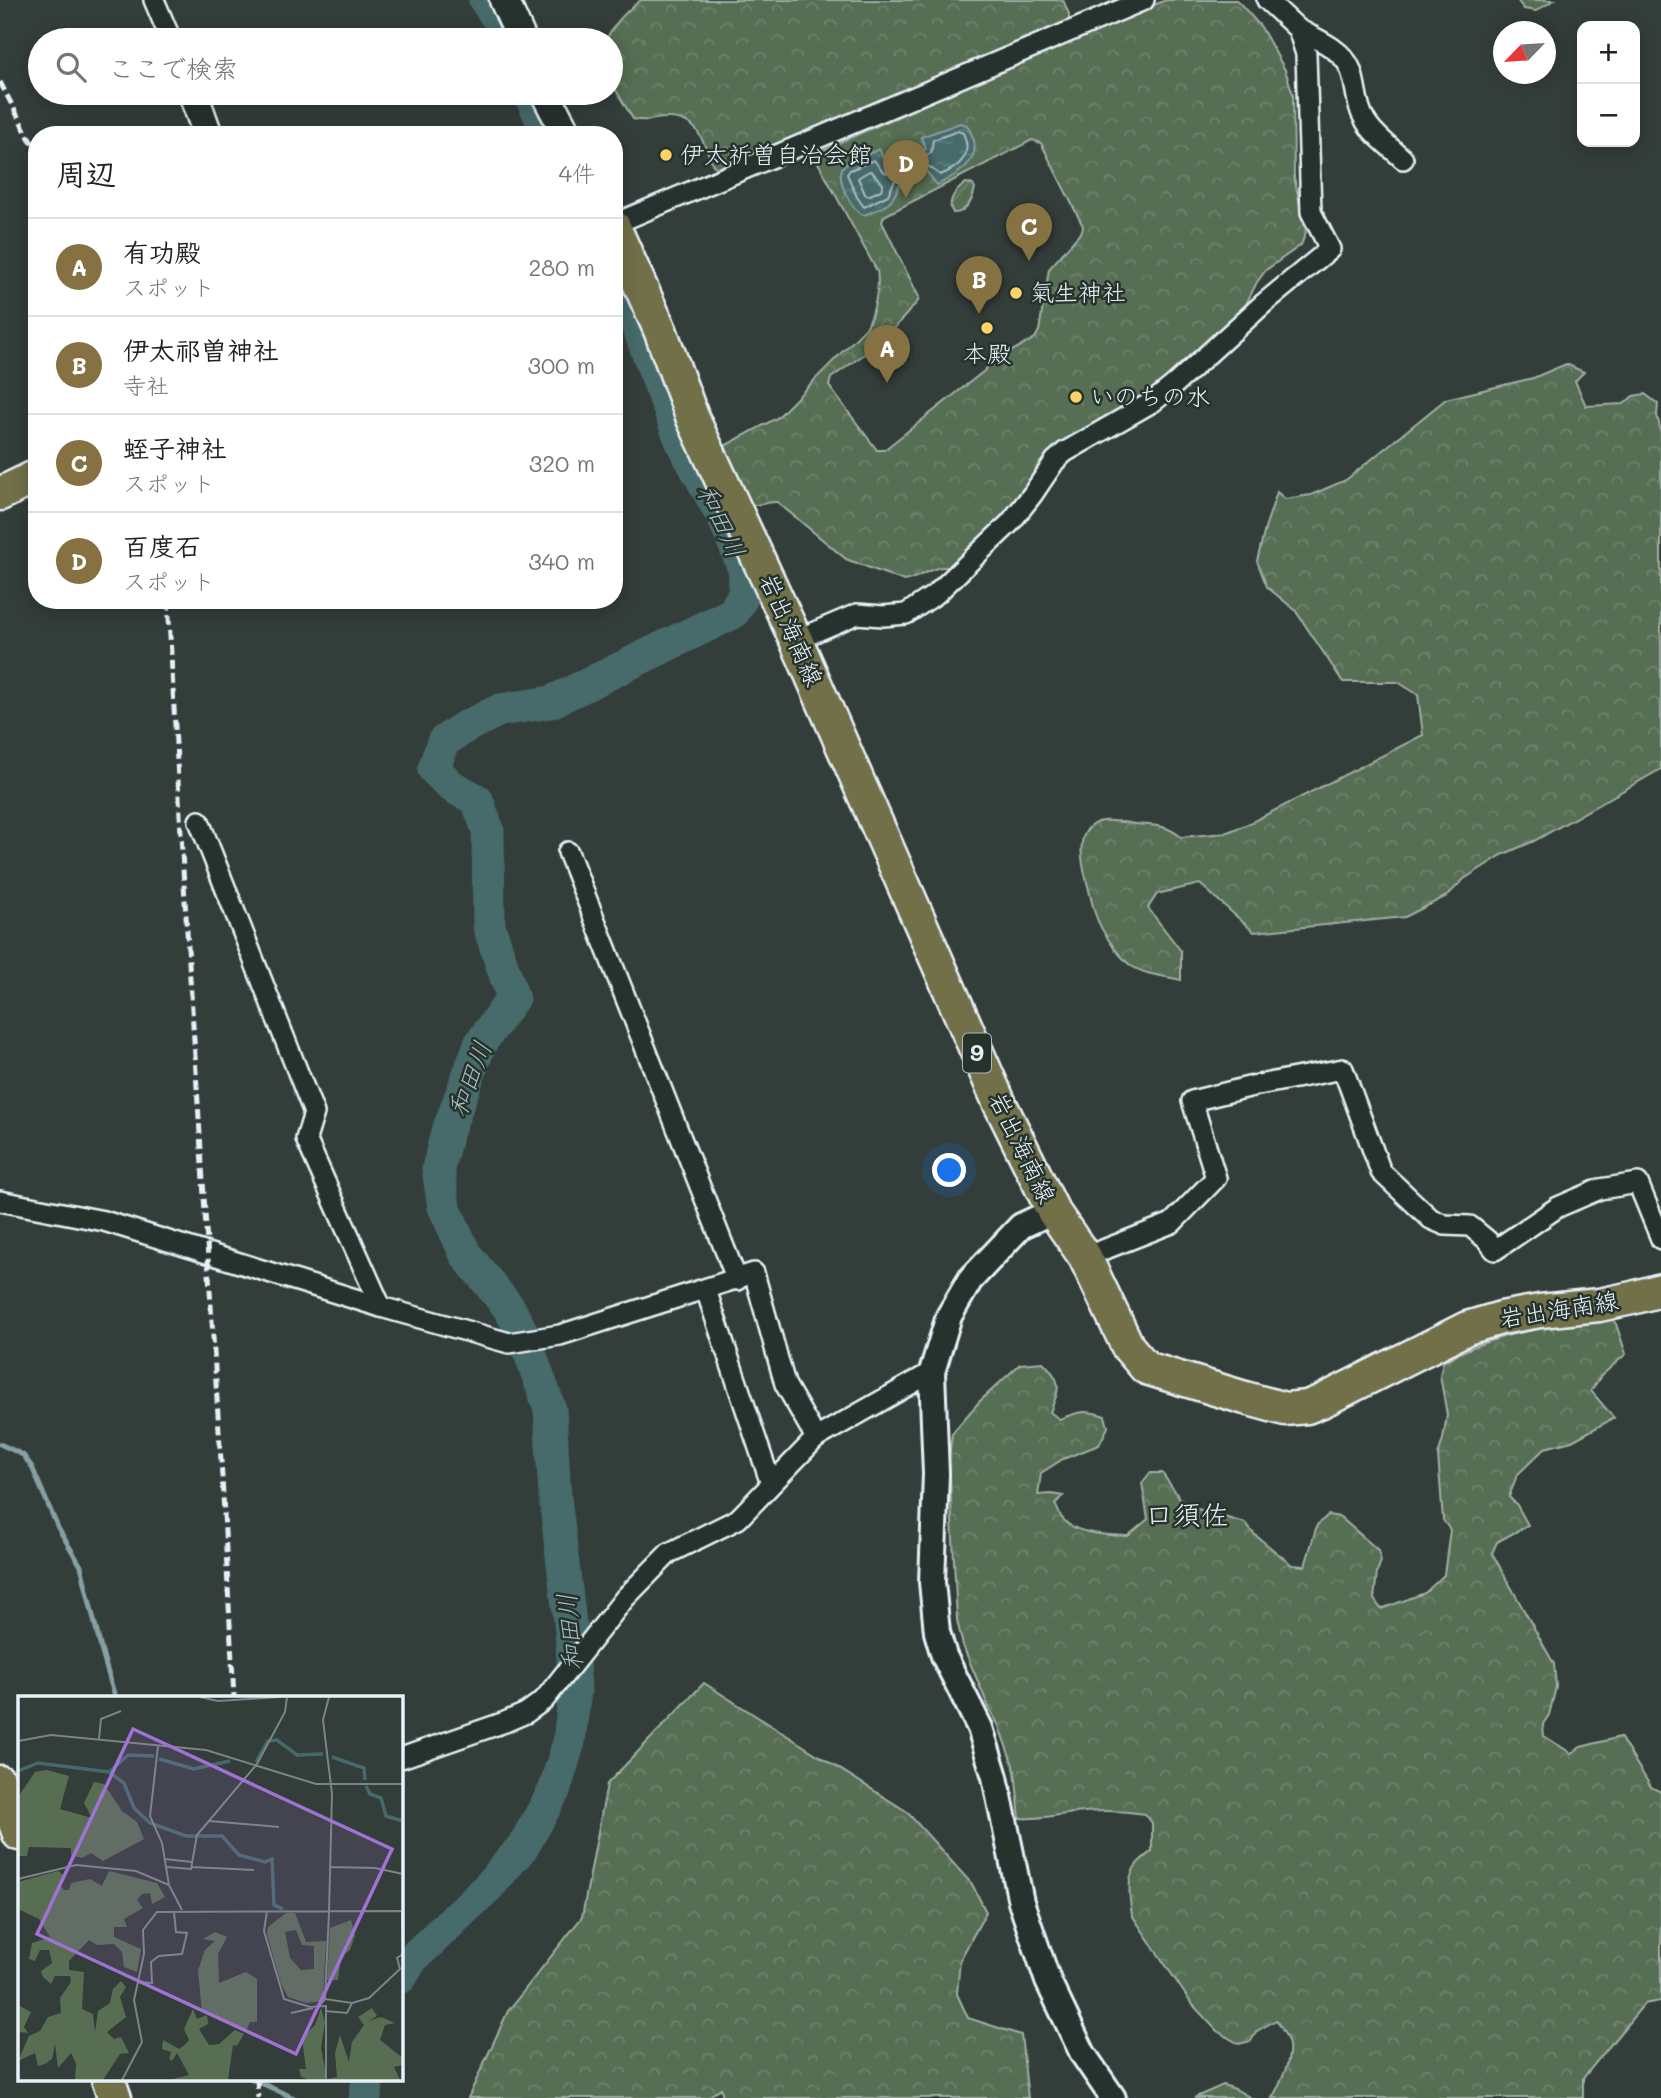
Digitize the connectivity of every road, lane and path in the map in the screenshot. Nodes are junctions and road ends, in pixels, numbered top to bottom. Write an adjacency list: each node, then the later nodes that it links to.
1 (154, 0): 5 (street)
2 (504, 0): 6 (main road)
3 (1144, 0): 13 (street)
4 (1267, 0): 7 (street)
5 (166, 28)
6 (517, 28)
7 (1298, 29): 12 (street); 17 (street)
8 (197, 105): 10 (main road)
9 (551, 105): 11 (main road)
10 (205, 126)
11 (562, 126)
12 (1403, 159)
13 (623, 222)
14 (623, 246): 17 (main road, 岩出海南線 / 9)
15 (28, 480): 16 (main road)
16 (0, 494)
17 (796, 640): 21 (main road, 岩出海南線 / 9)
18 (200, 821): 27 (street)
19 (568, 852): 24 (street)
20 (0, 1201): 27 (street)
21 (1053, 1211): 23 (main road, 岩出海南線 / 9); 28 (street)
22 (1661, 1239): 23 (street)
23 (1085, 1257): 26 (main road, 岩出海南線 / 9)
24 (737, 1280): 25 (street); 29 (street)
25 (705, 1290): 27 (street); 30 (street)
26 (1661, 1290)
27 (381, 1307)
28 (932, 1372): 29 (street); 36 (street)
29 (816, 1438): 30 (street)
30 (771, 1484): 31 (street)
31 (402, 1758)
32 (0, 1782): 33 (main road)
33 (18, 1831)
34 (108, 2080): 35 (main road)
35 (114, 2098)
36 (1113, 2098)

